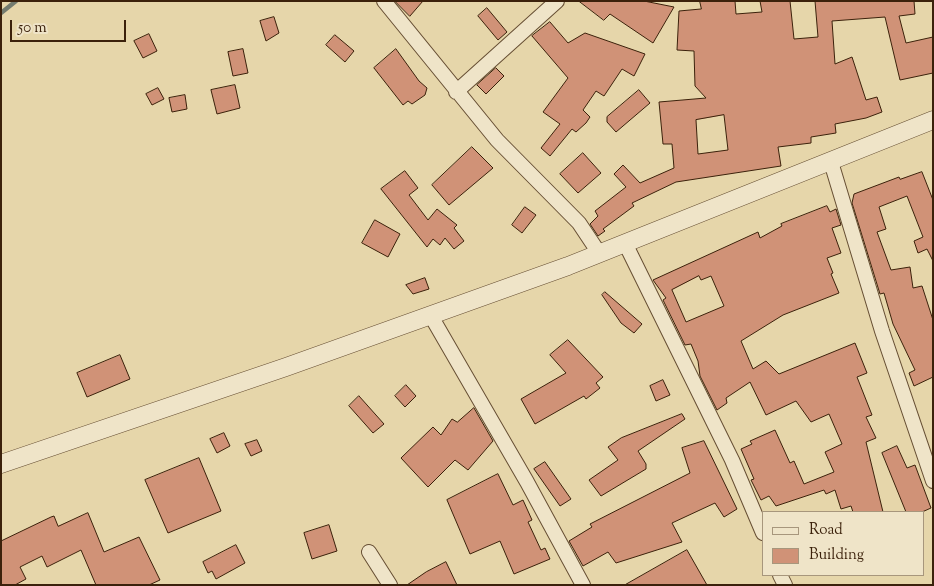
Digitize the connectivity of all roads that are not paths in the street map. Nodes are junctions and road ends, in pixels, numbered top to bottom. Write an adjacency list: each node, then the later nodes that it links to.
1 (384, 1): 3 (street)
2 (556, 1): 3 (street)
3 (456, 92): 7 (street)
4 (933, 120): 5 (street)
5 (830, 162): 6 (street); 10 (street)
6 (624, 243): 7 (street); 11 (street)
7 (599, 254): 8 (street)
8 (430, 316): 9 (street); 14 (street)
9 (1, 464)
10 (933, 481)
11 (762, 531)
12 (369, 552): 13 (street)
13 (390, 585)
14 (583, 585)

